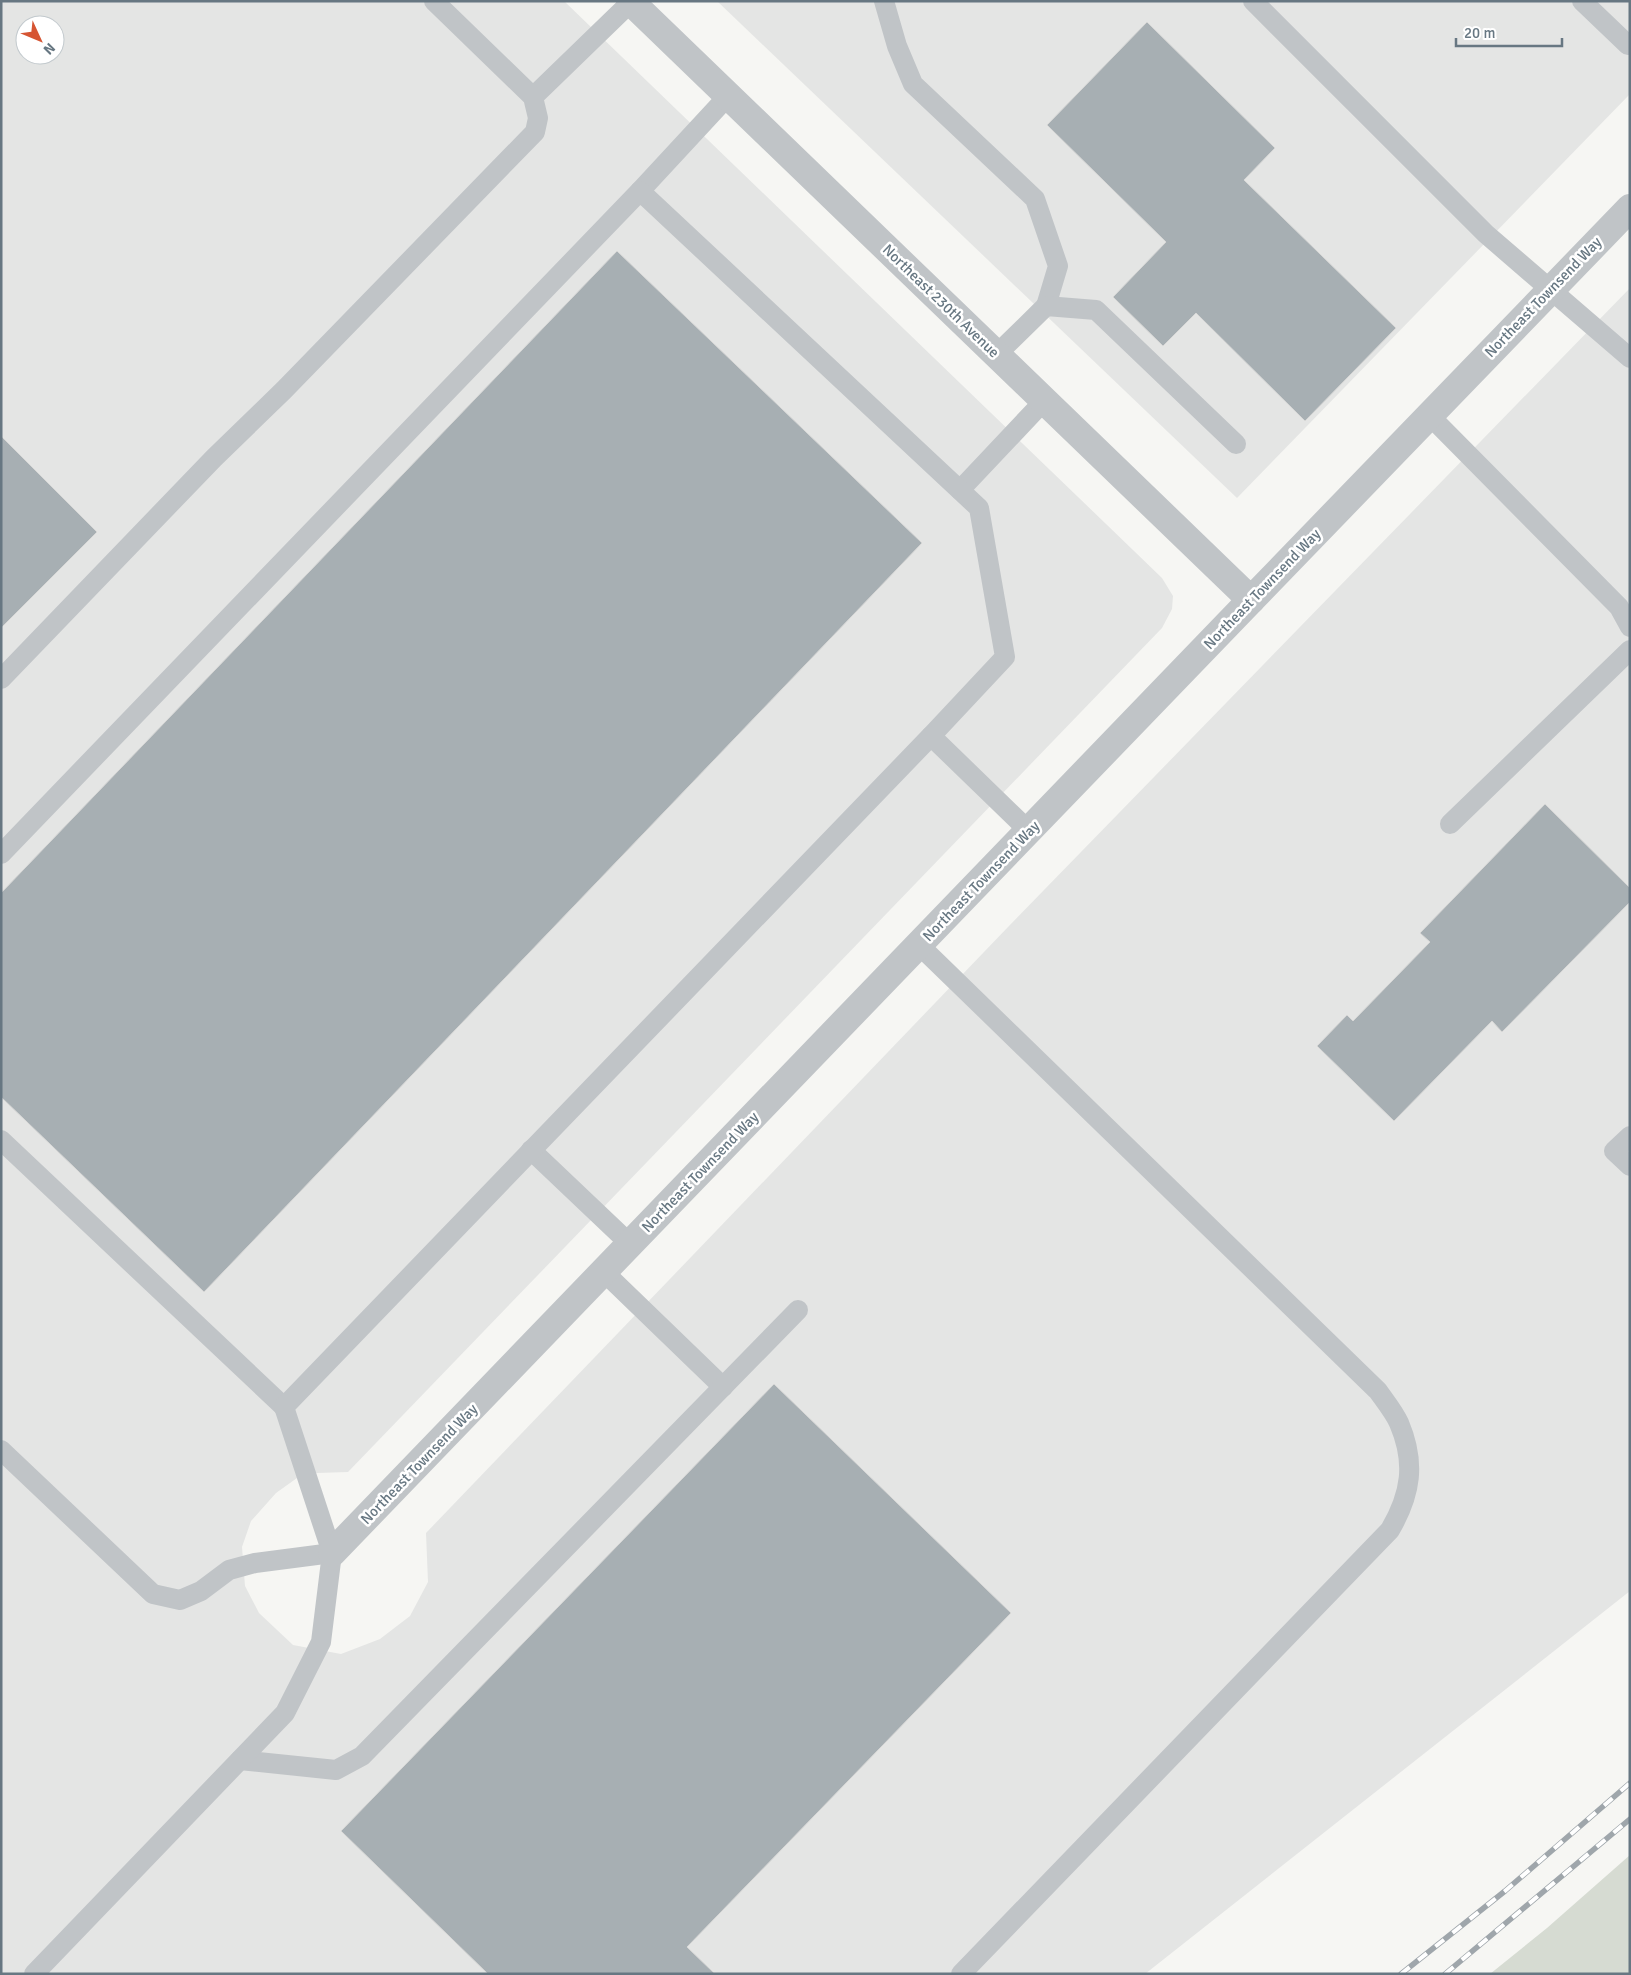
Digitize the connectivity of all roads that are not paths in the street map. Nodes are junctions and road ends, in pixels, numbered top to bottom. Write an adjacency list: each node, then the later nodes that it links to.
1 (434, 1): 8 (lane)
2 (884, 1): 12 (lane)
3 (1253, 1): 11 (lane)
4 (1582, 1): 6 (lane)
5 (631, 2): 7 (street, Northeast 230th Avenue); 8 (lane)
6 (1630, 43)
7 (728, 96): 9 (lane); 13 (street, Northeast 230th Avenue)
8 (533, 97): 22 (lane)
9 (640, 191): 18 (lane); 26 (lane)
10 (1630, 208): 11 (street, Northeast Townsend Way)
11 (1551, 289): 14 (lane); 16 (street, Northeast Townsend Way)
12 (1046, 306): 13 (lane); 17 (lane)
13 (996, 354): 15 (street, Northeast 230th Avenue)
14 (1630, 358)
15 (1044, 400): 18 (lane); 19 (street, Northeast 230th Avenue)
16 (1429, 416): 19 (street, Northeast Townsend Way); 20 (lane)
17 (1236, 444)
18 (960, 490): 23 (lane)
19 (1251, 600): 25 (street, Northeast Townsend Way)
20 (1630, 627)
21 (1630, 650): 24 (lane)
22 (1, 679)
23 (931, 736): 25 (lane); 30 (lane)
24 (1450, 824)
25 (1029, 831): 27 (street, Northeast Townsend Way)
26 (1, 854)
27 (919, 945): 32 (street, Northeast Townsend Way); 41 (lane)
28 (1630, 1136): 31 (lane)
29 (1, 1140): 36 (lane)
30 (531, 1150): 32 (lane); 36 (lane)
31 (1630, 1166)
32 (630, 1244): 33 (street, Northeast Townsend Way)
33 (604, 1272): 35 (lane); 38 (street, Northeast Townsend Way)
34 (798, 1310): 35 (lane)
35 (723, 1387): 39 (lane)
36 (284, 1407): 38 (lane)
37 (1, 1450): 38 (lane)
38 (332, 1554): 39 (lane)
39 (240, 1760): 40 (lane)
40 (34, 1974)
41 (961, 1974)

